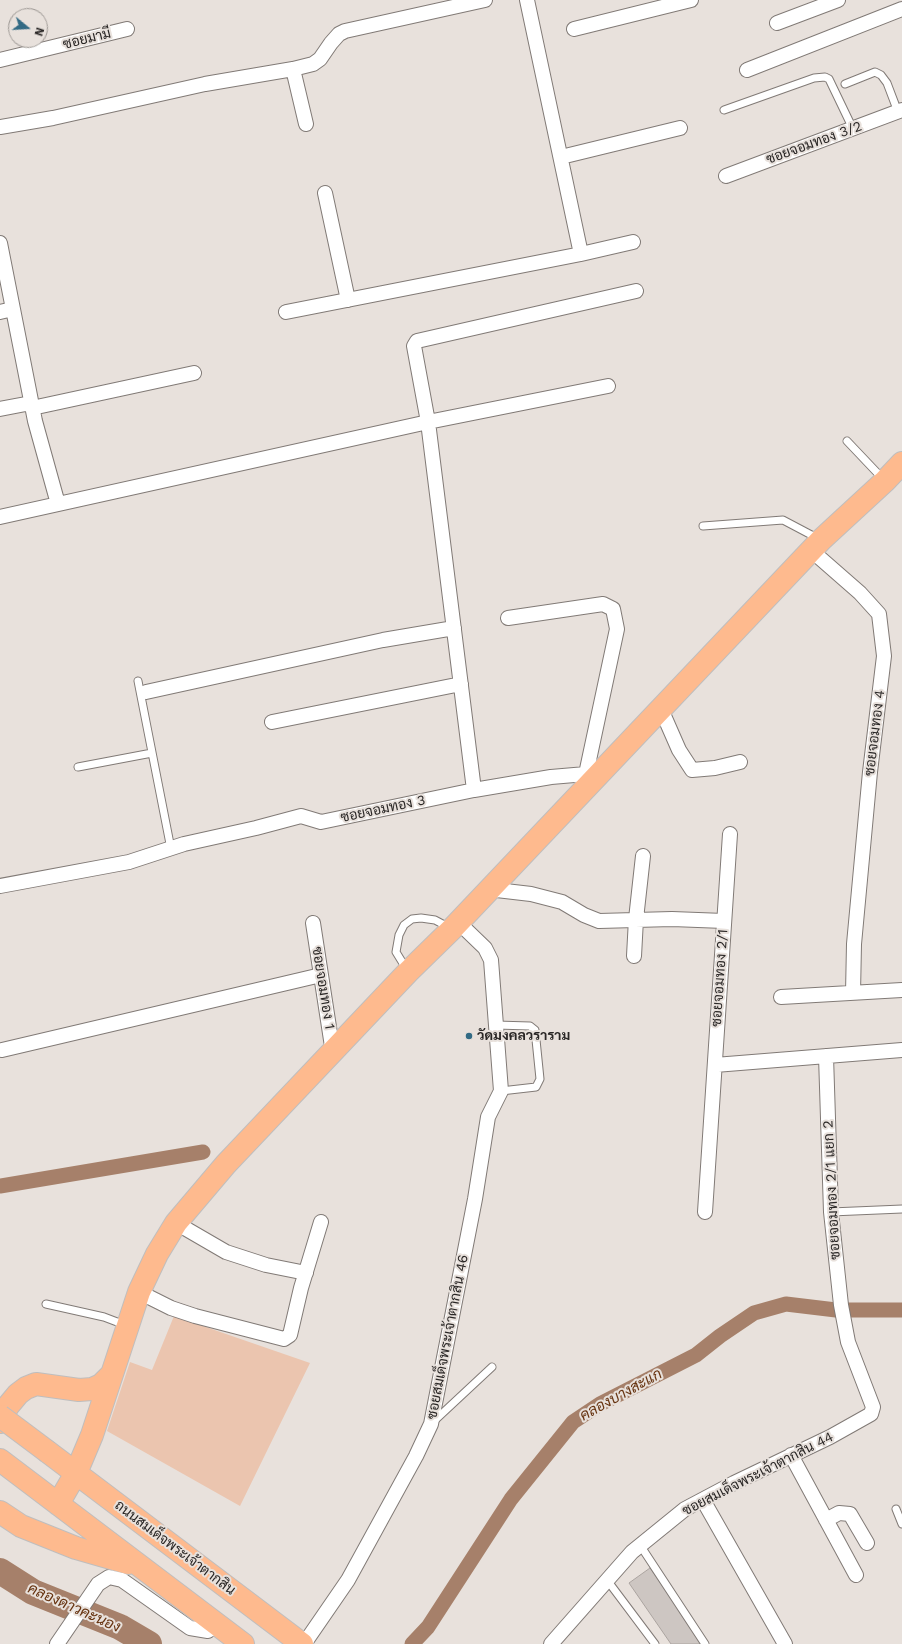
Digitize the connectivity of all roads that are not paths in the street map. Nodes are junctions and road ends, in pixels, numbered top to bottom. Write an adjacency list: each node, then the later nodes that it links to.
1 (485, 0): 10 (street)
2 (527, 0): 19 (street)
3 (691, 0): 8 (street)
4 (838, 0): 6 (street)
5 (902, 9): 11 (street)
6 (777, 23)
7 (127, 29): 9 (street, ซอยมามี)
8 (574, 29)
9 (0, 60)
10 (293, 69): 15 (street); 16 (street)
11 (747, 70)
12 (845, 84): 14 (lane)
13 (724, 110): 18 (lane)
14 (900, 111): 18 (street, ซอยจอมทอง 3/2)
15 (306, 124)
16 (0, 127)
17 (680, 128): 19 (street)
18 (853, 129): 20 (street, ซอยจอมทอง 3/2)
19 (561, 157): 24 (street)
20 (726, 176)
21 (326, 193): 27 (street)
22 (632, 242): 24 (street)
23 (0, 243): 25 (street)
24 (581, 254): 27 (street)
25 (4, 289): 28 (street)
26 (636, 290): 34 (street)
27 (348, 300): 29 (street)
28 (7, 311): 32 (street)
29 (286, 312)
30 (194, 373): 32 (street)
31 (608, 386): 34 (street)
32 (31, 406): 33 (street); 38 (street)
33 (0, 409)
34 (428, 422): 38 (street); 43 (street)
35 (847, 441): 37 (lane)
36 (902, 463): 37 (main road)
37 (885, 481): 41 (main road)
38 (58, 504): 39 (street)
39 (0, 517)
40 (703, 526): 41 (lane)
41 (816, 546): 46 (main road); 66 (street, ซอยจอมทอง 4)
42 (508, 618): 51 (street)
43 (454, 628): 44 (street); 45 (street)
44 (461, 684): 47 (street); 52 (street)
45 (142, 687): 48 (lane)
46 (661, 710): 49 (street); 51 (main road)
47 (272, 722)
48 (152, 753): 50 (lane); 54 (lane)
49 (740, 762)
50 (78, 767)
51 (592, 775): 52 (street, ซอยจอมทอง 3); 57 (main road)
52 (474, 790): 54 (street, ซอยจอมทอง 3)
53 (730, 834): 59 (street)
54 (172, 848): 56 (street, ซอยจอมทอง 3)
55 (643, 856): 58 (street)
56 (0, 886)
57 (488, 889): 58 (street, ซอยจอมทอง 2/1); 61 (main road)
58 (636, 919): 59 (street, ซอยจอมทอง 2/1); 62 (street)
59 (724, 921): 73 (street, ซอยจอมทอง 2/1)
60 (313, 923): 64 (street, ซอยจอมทอง 1)
61 (455, 925): 63 (main road); 63 (lane); 68 (street)
62 (634, 956)
63 (408, 972): 71 (main road)
64 (321, 975): 69 (street); 71 (street, ซอยจอมทอง 1)
65 (902, 990): 66 (street)
66 (853, 993): 67 (street)
67 (781, 997)
68 (496, 1025): 74 (street); 74 (lane)
69 (2, 1050)
70 (902, 1050): 72 (street)
71 (333, 1053): 79 (main road)
72 (826, 1056): 73 (street); 77 (street, ซอยจอมทอง 2/1 แยก 2)
73 (715, 1065): 76 (street, ซอยจอมทอง 2/1)
74 (501, 1092): 89 (street, ซอยสมเด็จพระเจ้าตากสิน 46)
75 (902, 1209): 77 (lane)
76 (705, 1212)
77 (831, 1212): 83 (street, ซอยจอมทอง 2/1 แยก 2)
78 (321, 1222): 80 (street)
79 (176, 1223): 80 (street); 81 (main road)
80 (306, 1273): 81 (street)
81 (139, 1292): 84 (main road)
82 (46, 1304): 84 (lane)
83 (844, 1323): 90 (street, ซอยสมเด็จพระเจ้าตากสิน 44)
84 (127, 1326): 86 (main road)
85 (492, 1367): 89 (lane)
86 (110, 1376): 88 (main road); 92 (main road)
87 (0, 1416): 92 (main road, ถนนสมเด็จพระเจ้าตากสิน, bridge)
88 (0, 1422)
89 (431, 1424): 107 (street, ซอยสมเด็จพระเจ้าตากสิน 46)
90 (792, 1455): 93 (street, ซอยสมเด็จพระเจ้าตากสิน 44); 97 (street)
91 (0, 1460): 94 (main road)
92 (76, 1473): 94 (main road); 107 (main road, ถนนสมเด็จพระเจ้าตากสิน)
93 (702, 1500): 100 (street, ซอยสมเด็จพระเจ้าตากสิน 44); 111 (street)
94 (58, 1504): 101 (main road)
95 (896, 1509): 98 (lane)
96 (0, 1512): 101 (main road)
97 (826, 1520): 99 (street); 102 (street)
98 (902, 1524)
99 (867, 1543)
100 (640, 1545): 103 (street, ซอยสมเด็จพระเจ้าตากสิน 44); 110 (lane)
101 (142, 1568): 104 (main road)
102 (856, 1575)
103 (607, 1580): 108 (street, ซอยสมเด็จพระเจ้าตากสิน 44); 109 (lane)
104 (217, 1624): 105 (street); 106 (main road)
105 (57, 1642)
106 (243, 1644)
107 (303, 1644)
108 (551, 1644)
109 (655, 1644)
110 (705, 1644)
111 (785, 1644)

